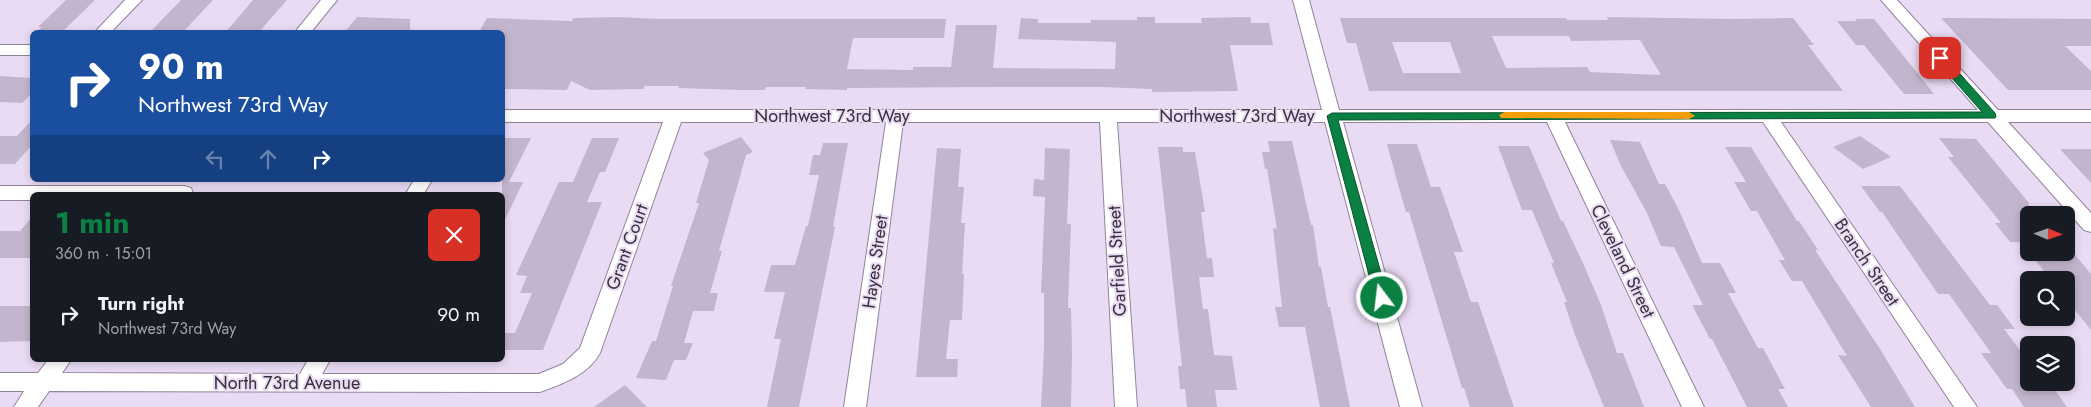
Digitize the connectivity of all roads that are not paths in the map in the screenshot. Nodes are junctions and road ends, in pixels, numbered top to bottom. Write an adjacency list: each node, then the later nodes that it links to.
1 (134, 0): 5 (street)
2 (329, 0): 6 (street)
3 (1301, 0): 14 (street)
4 (1889, 0): 16 (street)
5 (105, 30)
6 (306, 30)
7 (0, 50): 8 (street)
8 (30, 50)
9 (1553, 115): 14 (street, Northwest 73rd Way); 15 (street, Northwest 73rd Way); 33 (street, Cleveland Street)
10 (505, 116): 11 (street, Northwest 73rd Way)
11 (674, 116): 12 (street, Northwest 73rd Way); 25 (street, Grant Court)
12 (895, 116): 13 (street, Northwest 73rd Way); 30 (street, Hayes Street)
13 (1108, 116): 14 (street, Northwest 73rd Way); 31 (street, Garfield Street)
14 (1332, 116): 32 (street)
15 (1768, 116): 16 (street, Northwest 73rd Way); 34 (street, Branch Street)
16 (1991, 116): 17 (street, Northwest 73rd Way); 22 (street)
17 (2091, 116)
18 (187, 189): 20 (street)
19 (30, 192): 21 (street)
20 (47, 192)
21 (0, 193)
22 (2091, 226)
23 (59, 362): 27 (street)
24 (318, 362): 28 (street)
25 (571, 370): 28 (street, North 73rd Avenue)
26 (0, 382): 27 (street, North 73rd Avenue)
27 (44, 382): 28 (street, North 73rd Avenue); 29 (street)
28 (306, 383)
29 (25, 407)
30 (855, 407)
31 (1126, 407)
32 (1411, 407)
33 (1693, 407)
34 (1966, 407)

